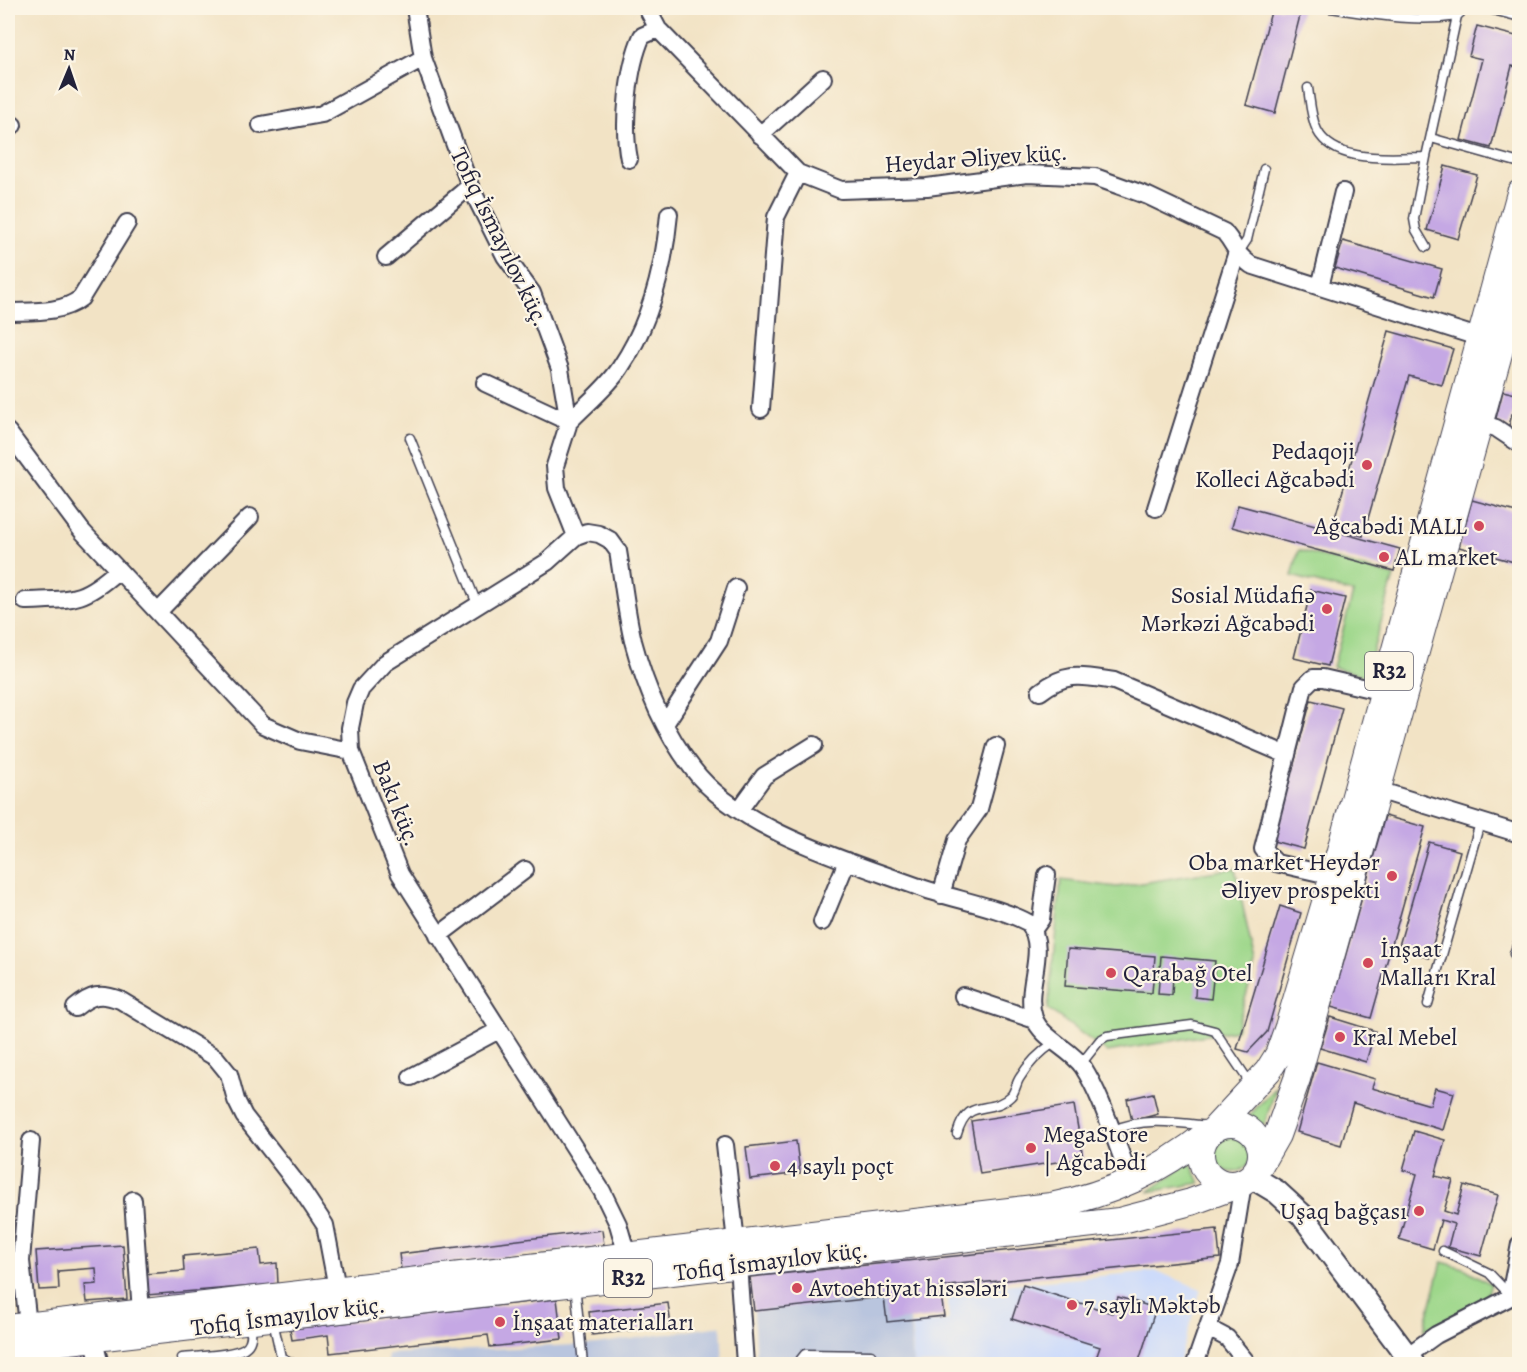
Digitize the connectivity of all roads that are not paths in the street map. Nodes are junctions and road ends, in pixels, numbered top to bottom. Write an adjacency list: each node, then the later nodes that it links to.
1 (416, 8): 9 (street, Tofiq İsmayılov küç.)
2 (647, 8): 8 (street, Heydar Əliyev küç.)
3 (1330, 8): 6 (lane)
4 (1466, 8): 6 (lane)
5 (1485, 8): 7 (lane)
6 (1457, 15): 14 (lane)
7 (1520, 17)
8 (658, 29): 13 (street, Heydar Əliyev küç.); 16 (street)
9 (423, 58): 12 (street); 20 (street, Tofiq İsmayılov küç.)
10 (823, 78): 13 (street)
11 (1308, 88): 15 (lane)
12 (261, 125)
13 (760, 135): 19 (street, Heydar Əliyev küç.)
14 (1431, 138): 15 (lane); 17 (lane)
15 (1426, 157): 25 (lane)
16 (629, 159)
17 (1520, 163)
18 (1264, 169): 26 (lane)
19 (798, 173): 26 (street, Heydar Əliyev küç.); 33 (street)
20 (470, 186): 27 (street); 34 (street, Tofiq İsmayılov küç.)
21 (1343, 192): 29 (street)
22 (1520, 193): 31 (main road, R32)
23 (669, 214): 34 (street)
24 (127, 224): 30 (street)
25 (1426, 247)
26 (1236, 255): 29 (street); 39 (street)
27 (386, 256)
28 (1520, 278): 35 (main road, R32)
29 (1320, 287): 31 (street)
30 (8, 312)
31 (1481, 338): 48 (main road, R32)
32 (485, 383): 34 (street)
33 (761, 409)
34 (568, 422): 41 (street, Tofiq İsmayılov küç.)
35 (1479, 423): 38 (street); 54 (main road, R32)
36 (8, 432): 42 (street, Bakı küç.)
37 (410, 438): 45 (lane)
38 (1520, 444)
39 (1156, 508)
40 (250, 517): 46 (street)
41 (576, 536): 45 (street); 49 (street)
42 (117, 571): 44 (street); 46 (street, Bakı küç.)
43 (736, 588): 49 (street)
44 (25, 601)
45 (477, 604): 52 (street)
46 (158, 612): 52 (street, Bakı küç.)
47 (1040, 692): 53 (street)
48 (1383, 692): 53 (street); 54 (main road, R32)
49 (665, 724): 55 (street)
50 (814, 745): 55 (street)
51 (996, 746): 62 (street)
52 (351, 751): 65 (street, Bakı küç.)
53 (1287, 755): 61 (street)
54 (1368, 787): 56 (street); 61 (main road, R32); 82 (main road, R32)
55 (740, 809): 58 (street)
56 (1480, 823): 57 (street); 69 (lane)
57 (1520, 834)
58 (847, 861): 62 (street); 63 (street)
59 (525, 870): 65 (street)
60 (1047, 875): 64 (street)
61 (1333, 876): 76 (main road, R32)
62 (941, 895): 64 (street)
63 (822, 921)
64 (1033, 930): 71 (street)
65 (438, 936): 72 (street, Bakı küç.)
66 (1520, 937): 67 (lane)
67 (1514, 954)
68 (963, 996): 71 (street)
69 (1428, 1004)
70 (75, 1008): 90 (street)
71 (1035, 1020): 73 (street)
72 (499, 1030): 75 (street); 88 (street, Bakı küç.)
73 (1055, 1042): 74 (street); 79 (lane)
74 (1081, 1064): 76 (lane); 78 (street)
75 (411, 1077)
76 (1254, 1089): 77 (main road, R32)
77 (1212, 1130): 78 (lane); 82 (main road); 82 (main road); 83 (main road, R32)
78 (1110, 1132): 83 (street)
79 (957, 1134)
80 (31, 1141): 97 (street)
81 (725, 1145): 87 (street)
82 (1251, 1177): 87 (main road, Tofiq İsmayılov küç. / R32); 96 (street); 100 (street)
83 (1132, 1182): 87 (main road, R32)
84 (133, 1200): 93 (street)
85 (1520, 1244): 92 (street)
86 (1443, 1251): 92 (lane)
87 (737, 1253): 88 (main road, R32); 89 (main road, Tofiq İsmayılov küç. / R32); 104 (street)
88 (627, 1255): 91 (main road, R32)
89 (575, 1284): 91 (main road, Tofiq İsmayılov küç. / R32); 103 (lane)
90 (337, 1288): 91 (main road, R32); 93 (main road, R32)
91 (426, 1289): 94 (main road, Tofiq İsmayılov küç. / R32)
92 (1515, 1294): 100 (street)
93 (141, 1312): 95 (main road, R32)
94 (262, 1319): 95 (main road, Tofiq İsmayılov küç. / R32); 99 (lane); 102 (lane)
95 (91, 1328): 97 (main road, R32); 101 (street)
96 (1208, 1328): 106 (street); 107 (street)
97 (17, 1343)
98 (871, 1355): 105 (lane)
99 (182, 1358)
100 (1410, 1360)
101 (100, 1365)
102 (294, 1365)
103 (583, 1365)
104 (746, 1365)
105 (797, 1365)
106 (1196, 1365)
107 (1248, 1365)

